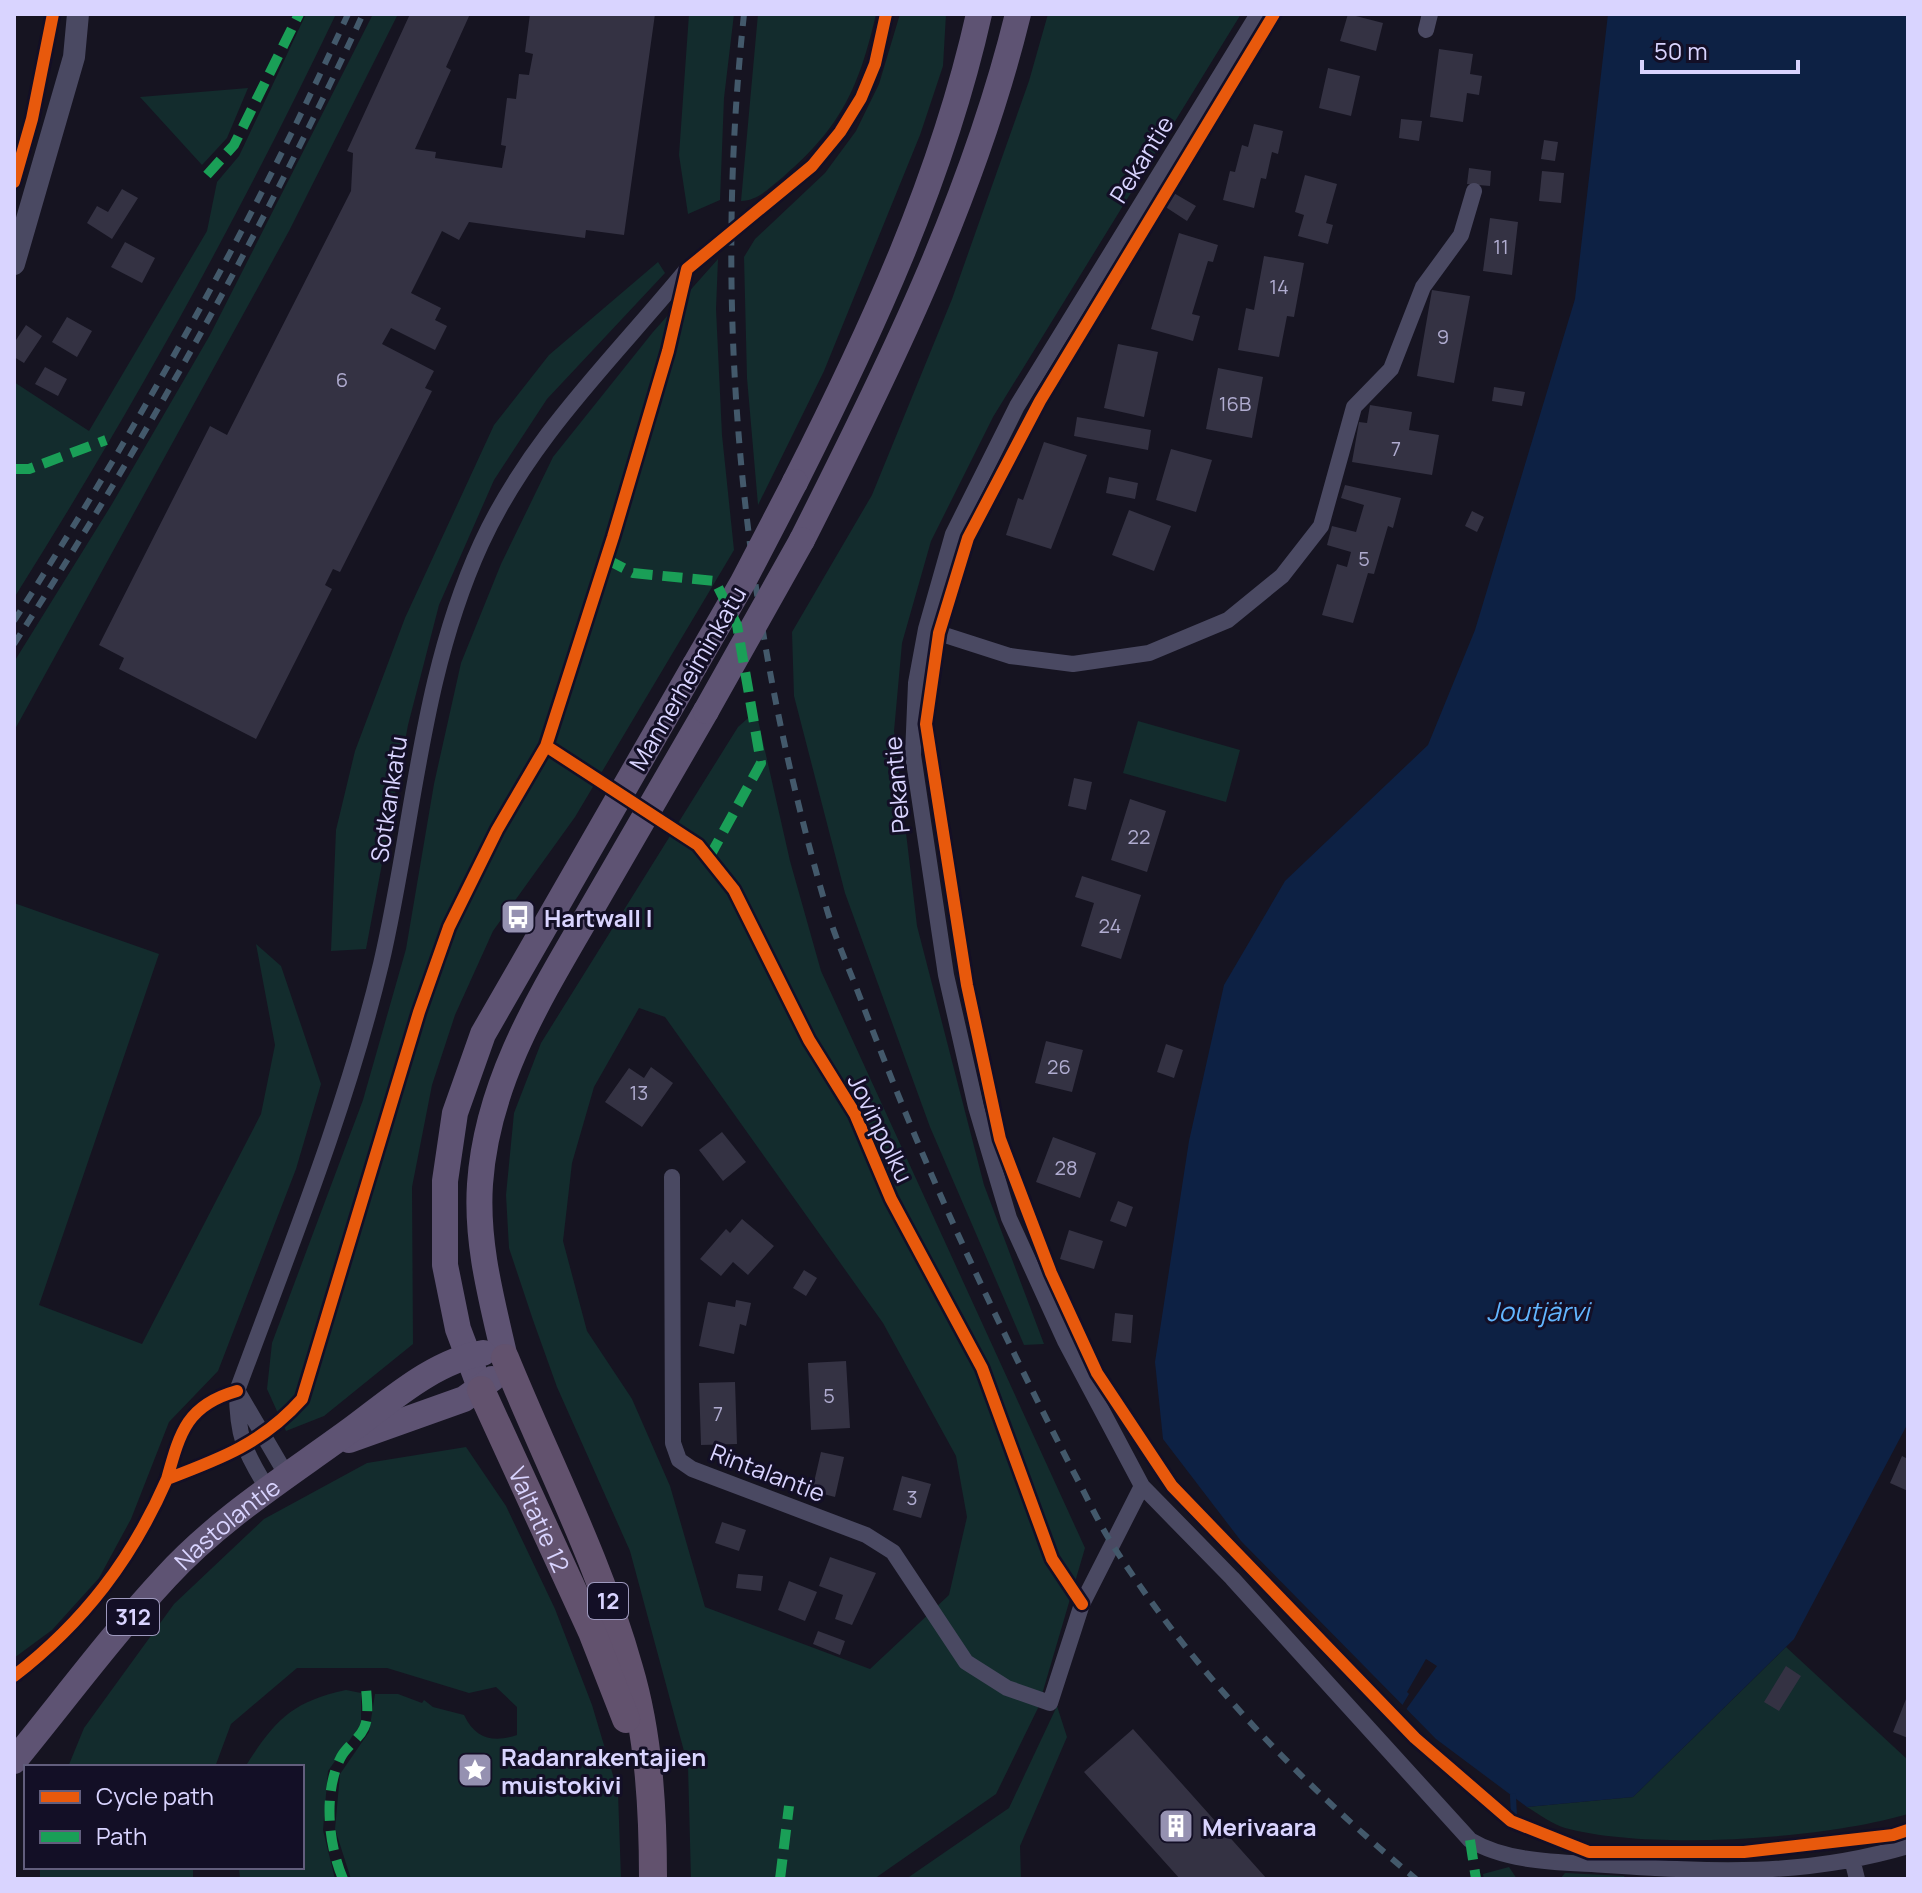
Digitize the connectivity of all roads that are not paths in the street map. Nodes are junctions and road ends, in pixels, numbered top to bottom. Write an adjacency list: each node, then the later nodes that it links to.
1 (78, 14): 6 (street)
2 (979, 14): 10 (main road, Mannerheiminkatu, bridge)
3 (1018, 14): 11 (main road, Mannerheiminkatu, bridge)
4 (1258, 14): 8 (street, Pekantie)
5 (1474, 191): 8 (street)
6 (14, 264)
7 (687, 269): 13 (street, Sotkankatu)
8 (926, 629): 16 (street, Pekantie)
9 (672, 1177): 16 (street, Rintalantie)
10 (468, 1356): 11 (main road); 12 (main road, Mannerheiminkatu); 14 (main road, Nastolantie / 312)
11 (505, 1358): 12 (main road, Nastolantie / 312); 18 (highway, Valtatie 12 / 12)
12 (481, 1390): 14 (main road, Nastolantie / 312); 18 (highway, Valtatie 12 / 12)
13 (237, 1391): 15 (street); 15 (street, Sotkankatu)
14 (327, 1447): 15 (main road, Nastolantie / 312)
15 (277, 1481): 17 (main road, Nastolantie / 312)
16 (1142, 1486): 20 (street, Pekantie)
17 (14, 1761)
18 (648, 1783): 21 (highway, Valtatie 12 / 12)
19 (1908, 1846): 20 (street, Pekantie)
20 (1855, 1871)
21 (653, 1879)

